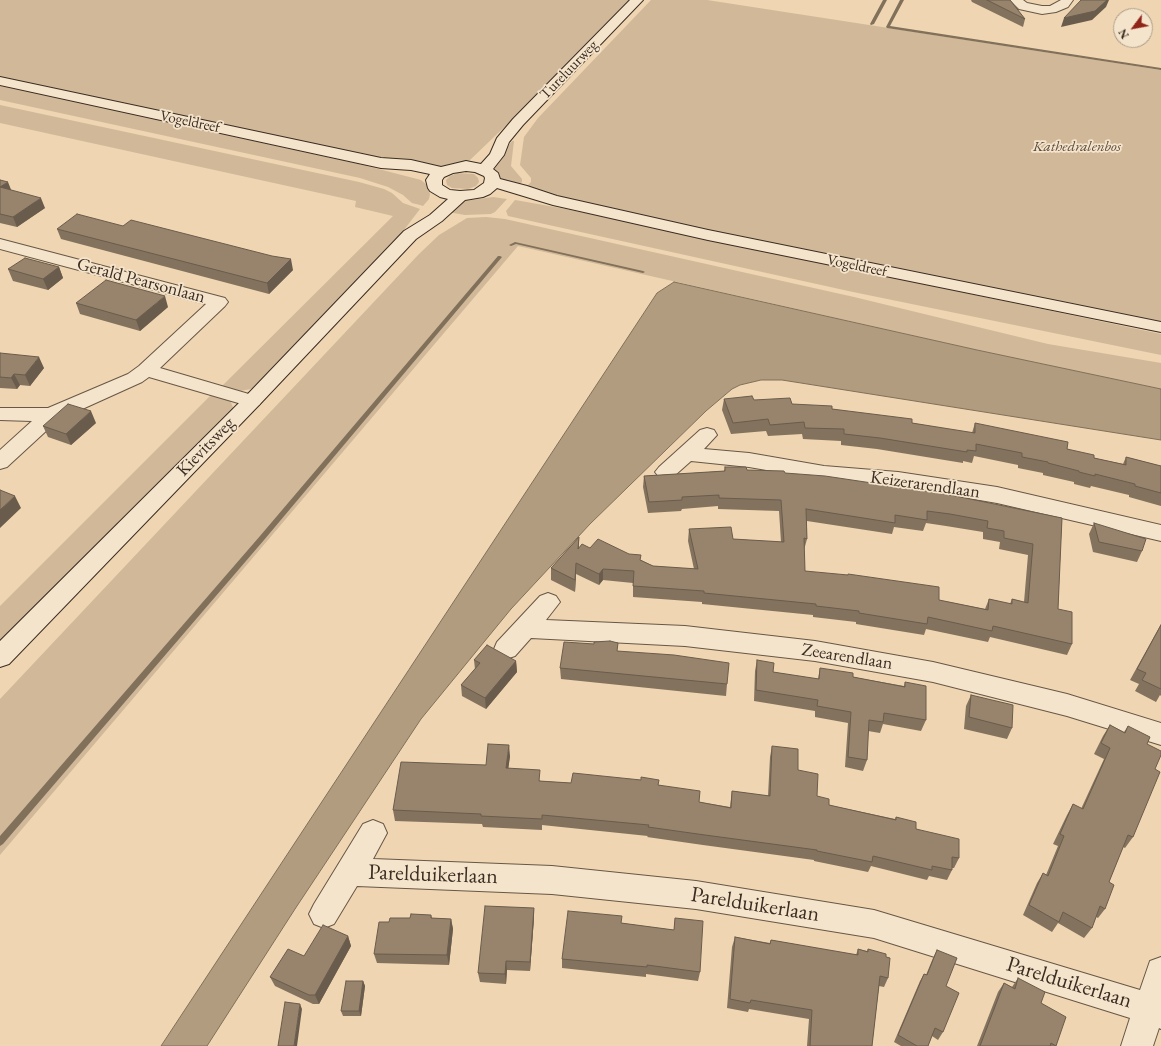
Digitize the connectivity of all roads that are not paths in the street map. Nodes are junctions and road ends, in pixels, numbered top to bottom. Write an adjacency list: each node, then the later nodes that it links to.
1 (637, 0): 5 (street, Tureluurweg)
2 (1016, 0): 3 (street)
3 (1067, 0)
4 (0, 81): 7 (street, Vogeldreef)
5 (502, 141): 6 (street, Tureluurweg); 8 (street, Tureluurweg)
6 (466, 166): 7 (street); 8 (street, Vogeldreef)
7 (439, 181): 9 (street, Vogeldreef); 10 (street, Kievitsweg)
8 (487, 181): 9 (street); 12 (street, Vogeldreef)
9 (460, 196): 10 (street, Kievitsweg)
10 (410, 235): 14 (street, Kievitsweg)
11 (0, 244): 13 (street, Gerald Pearsonlaan)
12 (1161, 326)
13 (146, 370): 14 (street); 16 (street)
14 (252, 401): 25 (street, Kievitsweg)
15 (0, 414): 16 (street)
16 (51, 415): 19 (street)
17 (707, 436): 18 (street)
18 (686, 454): 20 (street); 21 (street, Keizerarendlaan)
19 (0, 462)
20 (666, 472)
21 (1161, 533)
22 (548, 602): 23 (street)
23 (525, 628): 24 (street); 26 (street, Zeearendlaan)
24 (506, 649)
25 (0, 657)
26 (1161, 734)
27 (373, 833): 28 (street, Parelduikerlaan)
28 (350, 872): 29 (street, Parelduikerlaan); 31 (street, Parelduikerlaan)
29 (324, 914)
30 (1161, 972): 31 (street)
31 (1155, 1010): 32 (street)
32 (1136, 1046)

